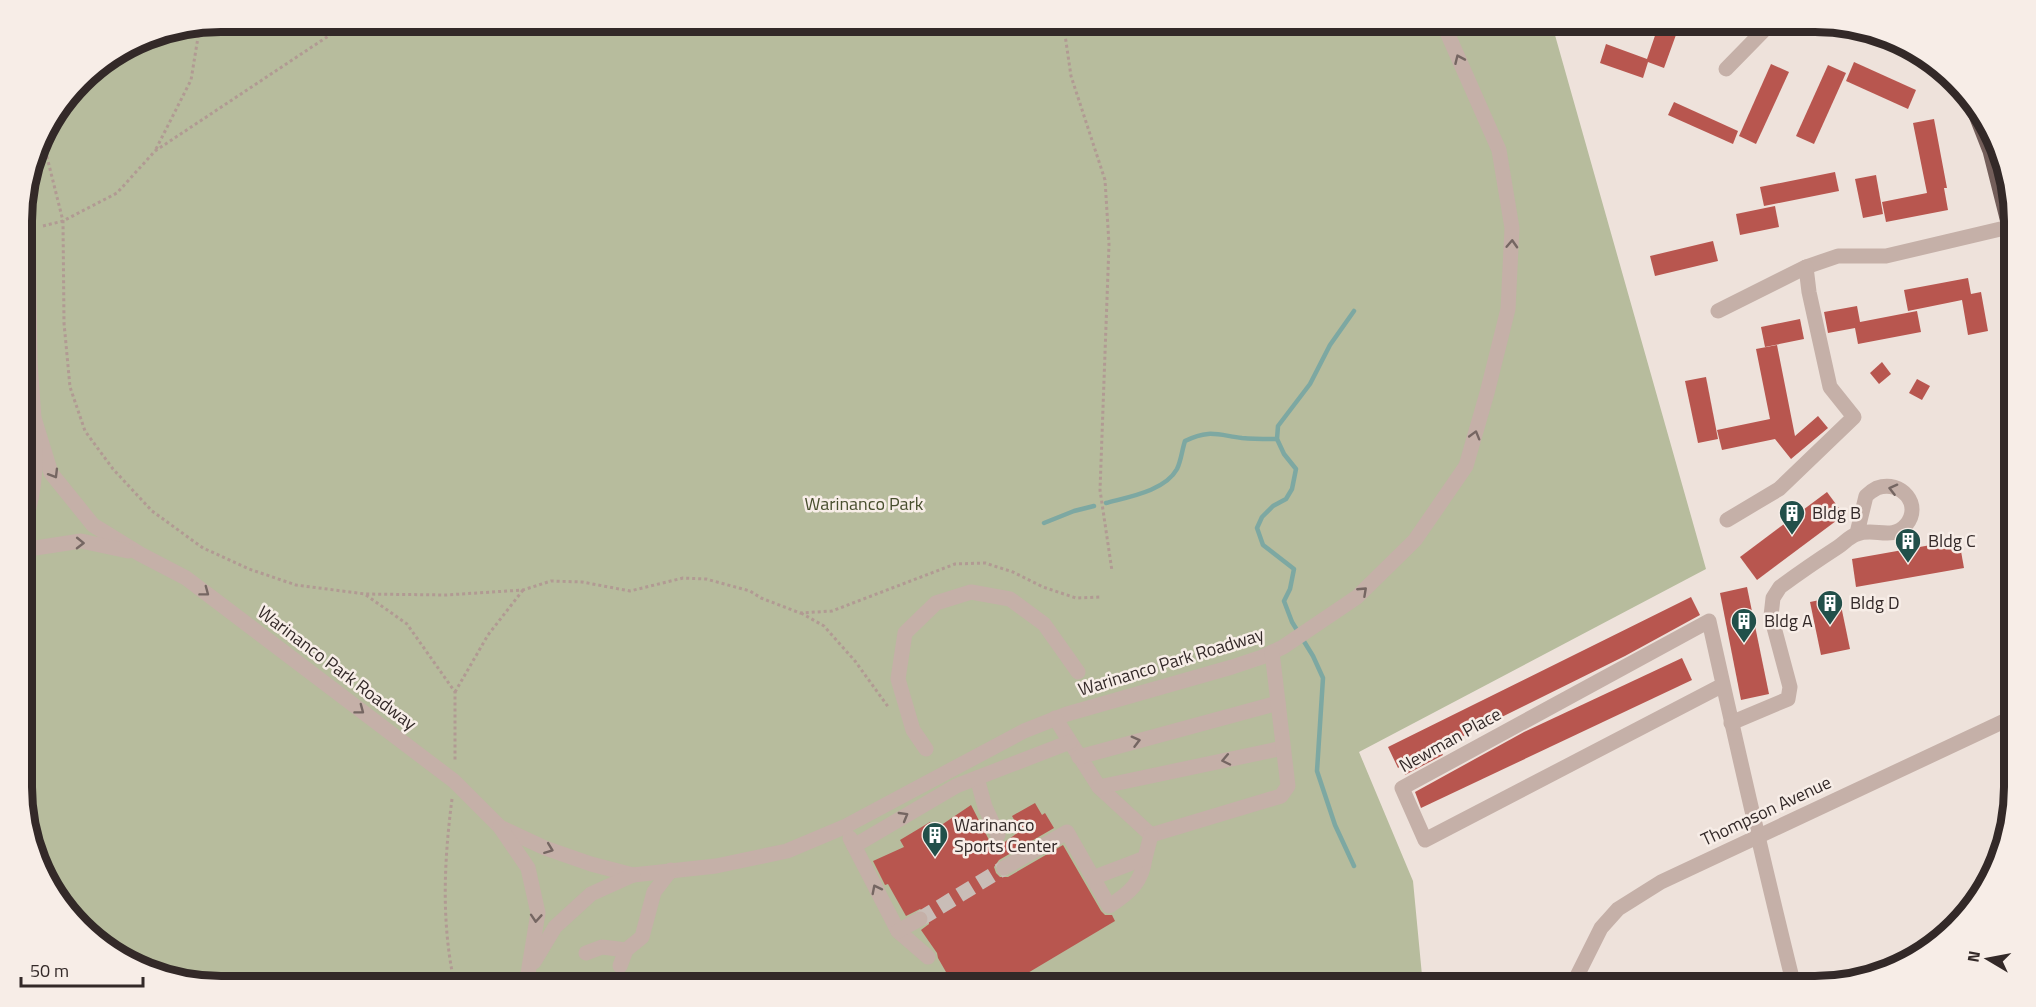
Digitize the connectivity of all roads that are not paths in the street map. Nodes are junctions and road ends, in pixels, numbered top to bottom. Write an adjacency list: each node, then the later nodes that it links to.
1 (1447, 32): 16 (street, Warinanco Park Roadway, one-way to 1)
2 (1762, 32): 3 (street)
3 (1726, 69)
4 (1994, 160): 5 (main road)
5 (2003, 201)
6 (2005, 236): 7 (street)
7 (1806, 267): 8 (street); 12 (street)
8 (1718, 311)
9 (32, 390): 10 (street, Warinanco Park Roadway)
10 (34, 418): 11 (street, Warinanco Park Roadway); 15 (street, Warinanco Park Roadway, one-way to 15)
11 (32, 495)
12 (1727, 520)
13 (1857, 533): 22 (street)
14 (32, 548): 15 (street, Warinanco Park Roadway, one-way to 15)
15 (140, 554): 29 (street, Warinanco Park Roadway, one-way to 29)
16 (1277, 650): 19 (street); 20 (street, Warinanco Park Roadway)
17 (1078, 672): 25 (street)
18 (1723, 686): 18 (street, Newman Place); 22 (street, Newman Place)
19 (1278, 703): 24 (street); 26 (street, one-way to 19)
20 (1055, 718): 23 (street); 30 (street, Warinanco Park Roadway)
21 (2005, 721): 33 (street, Thompson Avenue)
22 (1731, 723): 33 (street, Newman Place)
23 (1070, 742): 26 (street); 27 (street)
24 (1283, 748): 28 (street, one-way to 28); 32 (street)
25 (926, 749)
26 (1079, 757): 28 (street)
27 (977, 778): 31 (street); 34 (street, one-way to 27)
28 (1099, 787): 32 (street)
29 (500, 827): 38 (street, Warinanco Park Roadway, one-way to 38); 46 (street, Warinanco Park Roadway, one-way to 46)
30 (844, 827): 34 (street); 37 (street, Warinanco Park Roadway)
31 (998, 835)
32 (1151, 835): 35 (street)
33 (1757, 837): 47 (street, Thompson Avenue); 48 (street, Newman Place)
34 (854, 846): 41 (street, one-way to 34)
35 (1145, 858): 39 (street); 39 (street)
36 (1004, 868): 39 (street)
37 (671, 870): 38 (street, Warinanco Park Roadway); 42 (street)
38 (633, 874): 46 (street, Warinanco Park Roadway)
39 (1095, 877)
40 (920, 919): 41 (street)
41 (898, 932): 44 (street)
42 (626, 950): 43 (street); 45 (street)
43 (586, 953)
44 (928, 957)
45 (620, 966)
46 (529, 970): 49 (street, Warinanco Park Roadway)
47 (1577, 975)
48 (1791, 975)
49 (528, 976)

